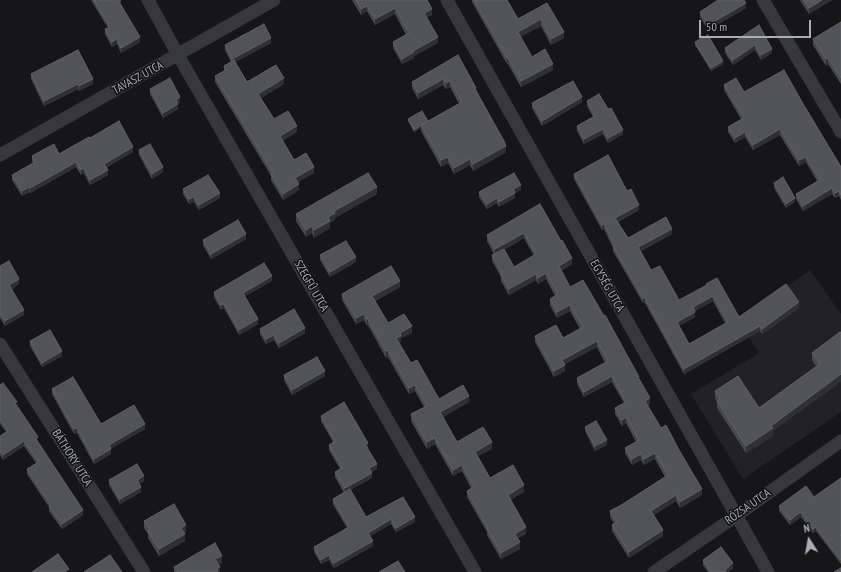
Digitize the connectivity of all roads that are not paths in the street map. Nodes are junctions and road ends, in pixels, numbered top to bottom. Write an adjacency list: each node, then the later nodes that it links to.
1 (148, 0): 5 (street, SZEGFŰ UTCA)
2 (274, 0): 5 (street, TAVASZ UTCA)
3 (447, 0): 10 (street, EGYSÉG UTCA)
4 (763, 0): 6 (street)
5 (178, 55): 7 (street, TAVASZ UTCA); 12 (street, SZEGFŰ UTCA)
6 (841, 132)
7 (0, 155)
8 (0, 344): 11 (street, BÁTHORY UTCA)
9 (841, 441): 10 (street, RÓZSA UTCA)
10 (736, 516): 13 (street, RÓZSA UTCA); 14 (street, EGYSÉG UTCA)
11 (144, 572)
12 (475, 572)
13 (654, 572)
14 (768, 572)

